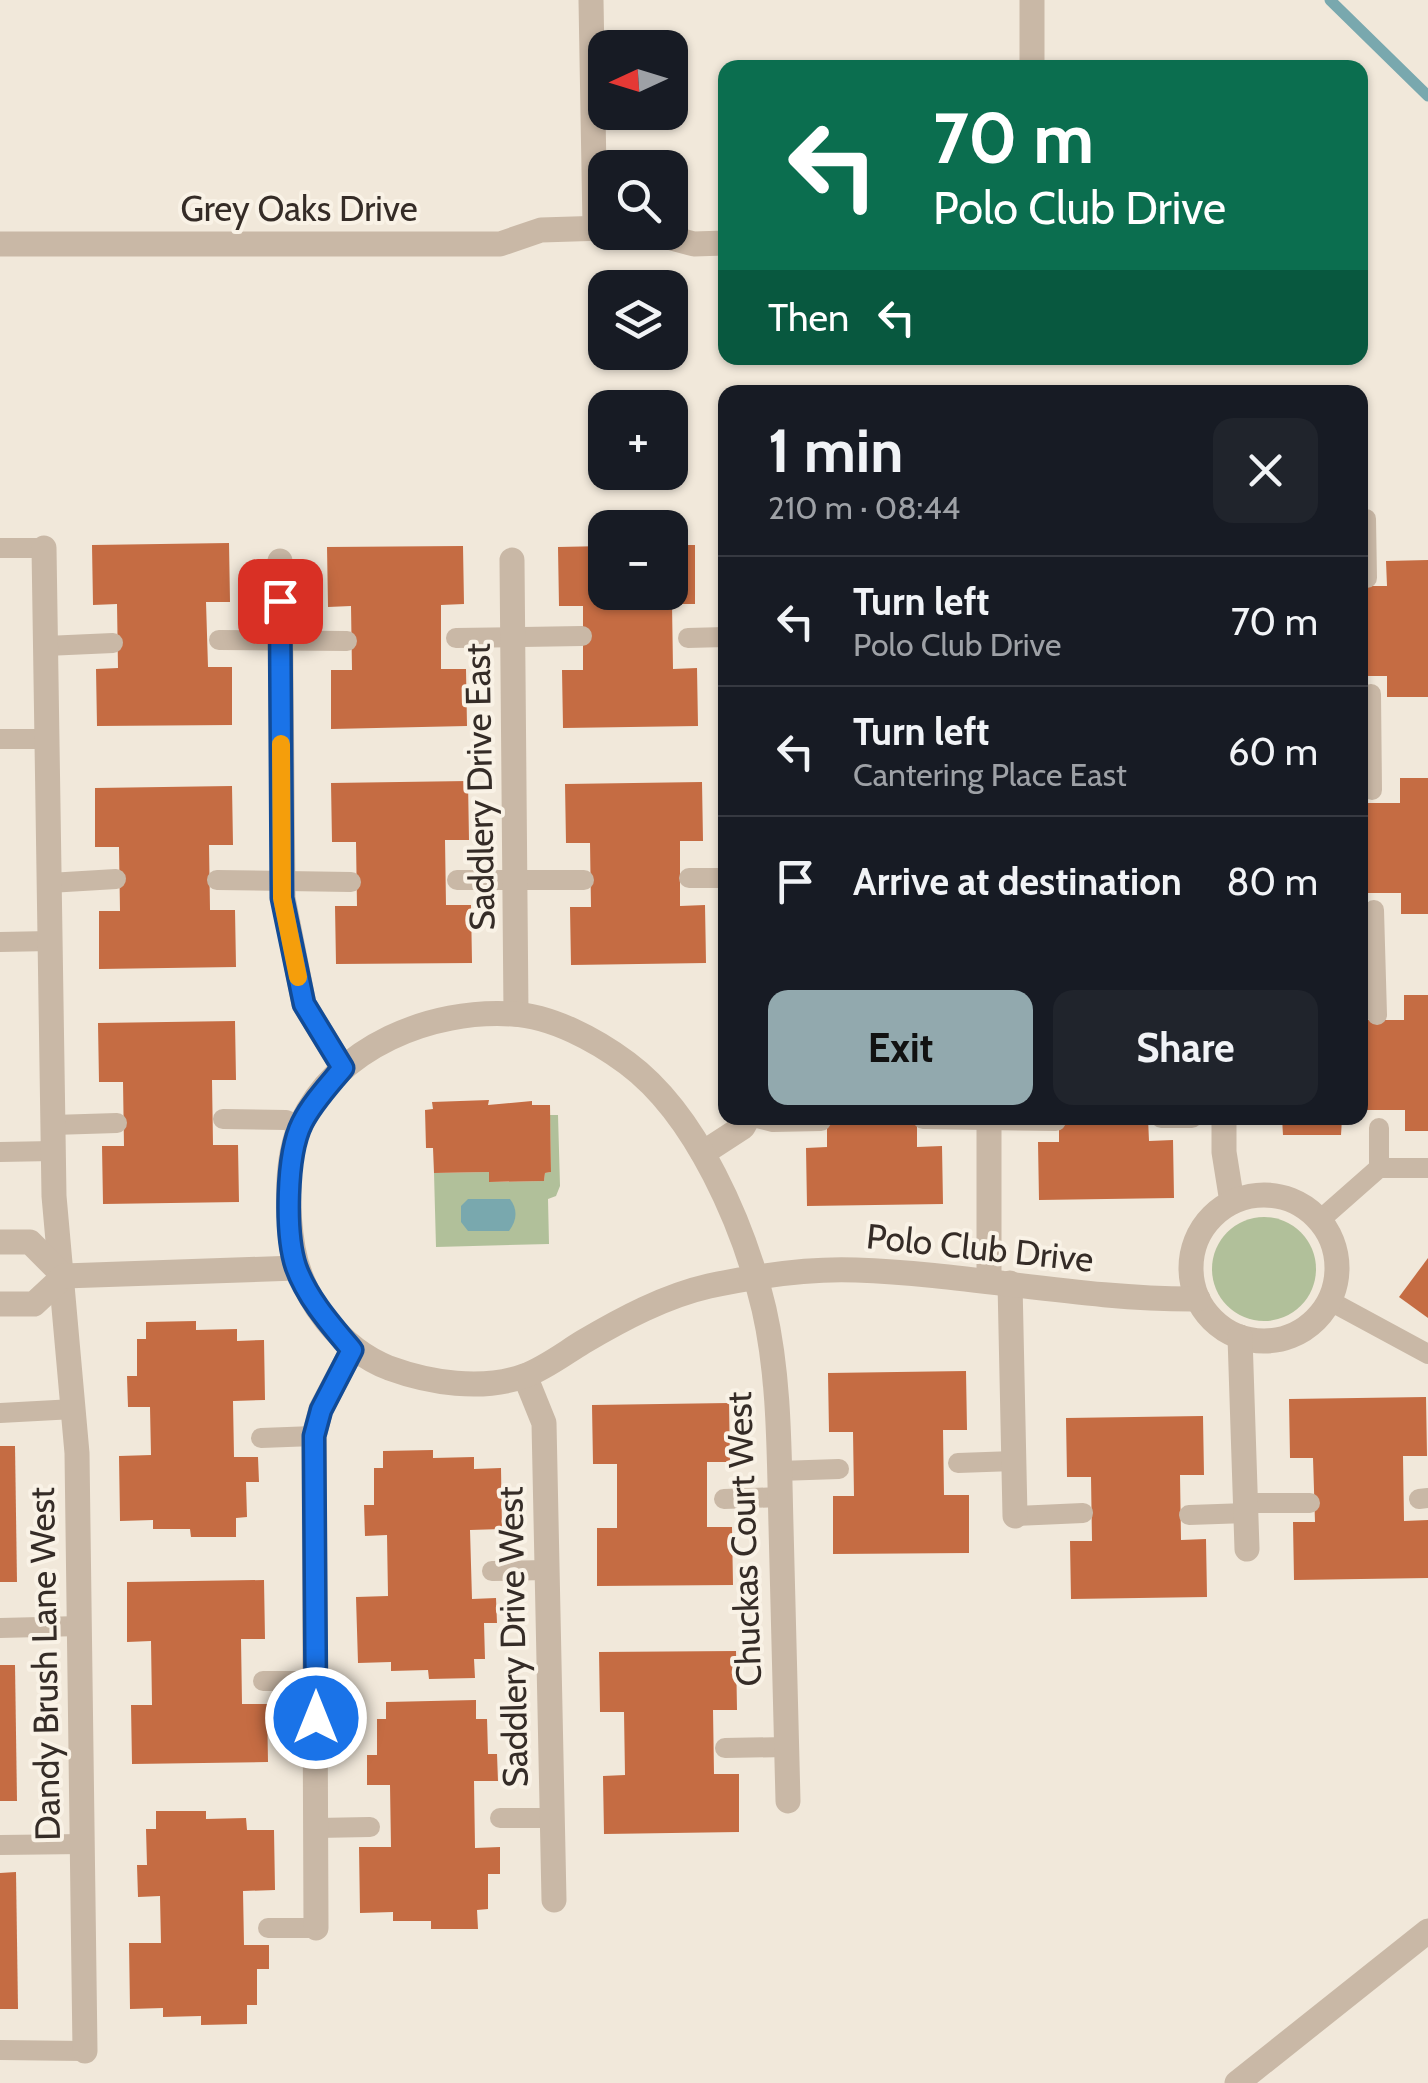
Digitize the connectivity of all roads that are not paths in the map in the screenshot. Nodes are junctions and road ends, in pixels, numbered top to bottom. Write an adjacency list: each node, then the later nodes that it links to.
1 (590, 0): 4 (street)
2 (1032, 0): 3 (street)
3 (1032, 60)
4 (597, 150)
5 (588, 228): 8 (street, Grey Oaks Drive)
6 (688, 242): 7 (street)
7 (718, 243)
8 (0, 244)
9 (0, 548): 10 (lane)
10 (44, 548): 22 (street, Dandy Brush Lane West)
11 (512, 560): 14 (street, Saddlery Drive East)
12 (280, 561): 19 (street)
13 (582, 636): 14 (lane)
14 (513, 637): 16 (lane); 36 (street, Saddlery Drive East)
15 (718, 637): 17 (lane)
16 (456, 638)
17 (688, 638)
18 (219, 640): 19 (lane)
19 (280, 640): 20 (lane); 33 (street)
20 (347, 641)
21 (113, 642): 22 (lane)
22 (46, 646): 25 (street, Dandy Brush Lane West)
23 (1371, 694): 24 (lane)
24 (1368, 725)
25 (47, 739): 26 (lane); 38 (street, Dandy Brush Lane West)
26 (0, 740)
27 (1368, 760): 28 (lane)
28 (1372, 790)
29 (689, 878): 30 (lane)
30 (718, 878)
31 (116, 880): 38 (lane)
32 (217, 880): 33 (lane)
33 (283, 880): 37 (lane); 45 (street)
34 (457, 880): 36 (lane)
35 (584, 880): 36 (lane)
36 (516, 881): 43 (street, Saddlery Drive East)
37 (351, 882)
38 (49, 883): 40 (street, Dandy Brush Lane West)
39 (1374, 910): 42 (lane)
40 (50, 940): 41 (lane); 48 (street, Dandy Brush Lane West)
41 (0, 942)
42 (1368, 959): 44 (lane)
43 (516, 1014): 45 (street, Polo Club Drive); 56 (street, Polo Club Drive)
44 (1378, 1015)
45 (343, 1068): 52 (street, Polo Club Drive)
46 (223, 1119): 52 (lane)
47 (117, 1123): 48 (lane)
48 (53, 1125): 54 (street, Dandy Brush Lane West)
49 (745, 1125): 56 (street)
50 (989, 1125): 65 (street)
51 (1224, 1125): 59 (street)
52 (300, 1126): 62 (street, Polo Club Drive)
53 (1379, 1128): 57 (lane)
54 (53, 1151): 55 (lane); 63 (street, Dandy Brush Lane West)
55 (0, 1152)
56 (704, 1154): 64 (street, Polo Club Drive)
57 (1378, 1168): 58 (lane); 60 (lane)
58 (1428, 1168)
59 (1232, 1202): 60 (street); 66 (street)
60 (1320, 1220): 67 (street)
61 (0, 1242): 63 (street)
62 (296, 1268): 63 (street); 70 (street, Polo Club Drive)
63 (64, 1276): 68 (street); 73 (street, Dandy Brush Lane West)
64 (754, 1276): 65 (street, Polo Club Drive); 72 (street, Polo Club Drive); 80 (street, Chuckas Court West)
65 (999, 1282): 66 (street, Polo Club Drive); 77 (street)
66 (1198, 1300): 69 (street)
67 (1330, 1302): 69 (street); 71 (lane)
68 (0, 1304)
69 (1240, 1338): 83 (street)
70 (352, 1350): 72 (street, Polo Club Drive); 75 (street)
71 (1428, 1354)
72 (525, 1376): 88 (street, Saddlery Drive West)
73 (74, 1409): 74 (lane); 90 (street, Dandy Brush Lane West)
74 (0, 1412)
75 (314, 1436): 76 (lane); 93 (street)
76 (262, 1438)
77 (1014, 1461): 78 (lane); 86 (street)
78 (958, 1463)
79 (839, 1469): 80 (lane)
80 (780, 1484): 81 (lane); 94 (street, Chuckas Court West)
81 (724, 1498)
82 (1310, 1503): 83 (lane)
83 (1247, 1508): 85 (lane); 87 (street)
84 (1084, 1514): 86 (lane)
85 (1189, 1515)
86 (1015, 1516)
87 (1248, 1549)
88 (547, 1570): 89 (lane); 98 (street, Saddlery Drive West)
89 (492, 1571)
90 (81, 1626): 91 (lane); 101 (street, Dandy Brush Lane West)
91 (0, 1628)
92 (263, 1681): 93 (lane)
93 (316, 1682): 100 (street)
94 (787, 1747): 95 (lane); 96 (street, Chuckas Court West)
95 (725, 1748)
96 (788, 1801)
97 (500, 1818): 98 (lane)
98 (552, 1818): 103 (street, Saddlery Drive West)
99 (370, 1827): 100 (lane)
100 (316, 1828): 105 (street)
101 (83, 1844): 102 (lane); 108 (street, Dandy Brush Lane West)
102 (0, 1845)
103 (554, 1900)
104 (268, 1928): 105 (lane)
105 (316, 1928)
106 (1428, 1931): 109 (street)
107 (0, 2050): 108 (lane)
108 (85, 2051)
109 (1237, 2083)

